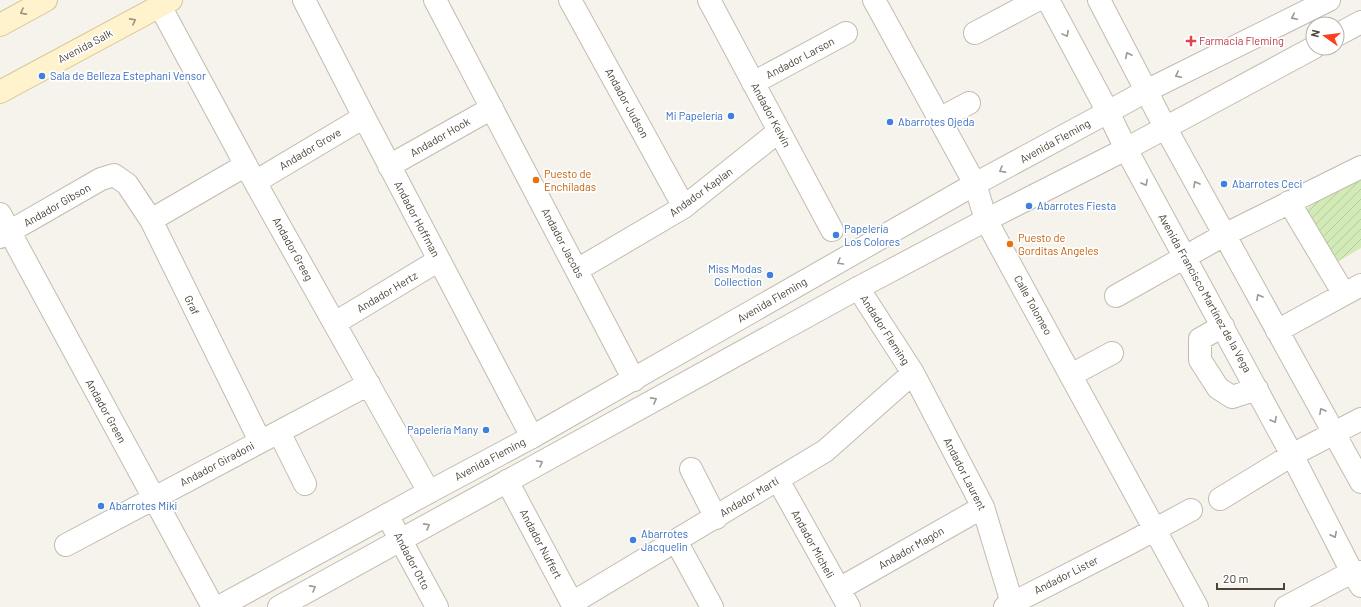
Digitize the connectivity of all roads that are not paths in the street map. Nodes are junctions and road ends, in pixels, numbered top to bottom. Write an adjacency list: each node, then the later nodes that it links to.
1 (46, 0): 13 (main road, one-way to 13)
2 (304, 0): 24 (street, Andador Hoffman)
3 (570, 0): 35 (street, Andador Judson)
4 (709, 0): 18 (street, Andador Kelvin)
5 (874, 0): 25 (street, Calle Tolomeo)
6 (1037, 0): 16 (street)
7 (1048, 0): 23 (street, Avenida Francisco Martínez de la Vega, one-way to 23)
8 (1099, 0): 19 (street, one-way to 8)
9 (1329, 0): 19 (street, Avenida Fleming, one-way to 19)
10 (437, 1): 22 (street, Andador Jacobs)
11 (165, 3): 20 (main road, Avenida Salk, one-way to 11); 31 (street, Andador Greeg)
12 (1361, 22): 14 (street)
13 (0, 25)
14 (1345, 31)
15 (846, 33): 18 (street, Andador Larson)
16 (975, 33)
17 (1305, 52): 26 (street)
18 (753, 83): 27 (street, Andador Kelvin)
19 (1146, 91): 23 (street, Avenida Fleming); 26 (street)
20 (0, 92)
21 (969, 103): 25 (street)
22 (492, 108): 29 (street, Andador Hook); 43 (street, Andador Jacobs)
23 (1108, 112): 28 (street, Avenida Francisco Martínez de la Vega); 33 (street, Avenida Fleming, one-way to 33)
24 (364, 117): 29 (street, Andador Hoffman); 31 (street, Andador Grove)
25 (939, 119): 33 (street, Calle Tolomeo)
26 (1165, 127): 28 (street); 40 (street, one-way to 26)
27 (779, 131): 35 (street, Andador Kaplan); 39 (street, Andador Kelvin)
28 (1126, 149): 37 (street); 41 (street, Avenida Francisco Martínez de la Vega, one-way to 41)
29 (389, 166): 42 (street, Andador Hoffman)
30 (1361, 167): 34 (street)
31 (251, 173): 36 (street); 47 (street, Andador Greeg)
32 (114, 175): 36 (street, Graf); 38 (street, Andador Gibson)
33 (975, 184): 37 (street, Calle Tolomeo); 53 (street, Avenida Fleming, one-way to 53)
34 (1289, 202): 40 (street); 45 (street)
35 (684, 207): 43 (street, Andador Kaplan)
36 (151, 220): 58 (street, Graf)
37 (986, 220): 44 (street); 52 (street, Calle Tolomeo)
38 (3, 228): 67 (street, Andador Green)
39 (832, 230)
40 (1224, 235): 41 (street); 49 (street, one-way to 40)
41 (1185, 257): 46 (street); 48 (street, Avenida Francisco Martínez de la Vega)
42 (439, 260): 47 (street, Andador Hertz); 59 (street, Andador Hoffman)
43 (577, 270): 53 (street, Andador Jacobs)
44 (858, 288): 51 (street, Andador Fleming); 63 (street, one-way to 44)
45 (1353, 290): 49 (street)
46 (1116, 296)
47 (335, 323): 54 (street, Andador Greeg)
48 (1223, 326): 55 (street, Avenida Francisco Martínez de la Vega); 55 (street)
49 (1277, 331): 57 (street, one-way to 49)
50 (1112, 352): 52 (street)
51 (913, 373): 62 (street, Andador Martí); 69 (street, Andador Laurent)
52 (1071, 375): 73 (street, Calle Tolomeo)
53 (634, 380): 59 (street, Avenida Fleming)
54 (369, 384): 58 (street, Andador Giradoni); 66 (street, Andador Greeg)
55 (1257, 390): 60 (street, Avenida Francisco Martínez de la Vega, one-way to 60)
56 (1361, 419): 57 (street)
57 (1334, 433): 60 (street); 64 (street)
58 (270, 437): 65 (street, Graf); 67 (street, Andador Giradoni)
59 (532, 437): 66 (street, Avenida Fleming)
60 (1292, 455): 68 (street); 77 (street, Avenida Francisco Martínez de la Vega, one-way to 77)
61 (691, 468): 72 (street)
62 (778, 480): 72 (street, Andador Martí); 78 (street, Andador Micheli)
63 (507, 481): 74 (street, one-way to 63); 79 (street, Andador Nuffert)
64 (1361, 482)
65 (305, 484)
66 (429, 492): 71 (street, Avenida Fleming)
67 (154, 498): 76 (street, Andador Giradoni); 81 (street, Andador Green)
68 (1220, 499)
69 (983, 507): 78 (street, Andador Magón); 80 (street, Andador Laurent)
70 (1191, 510): 73 (street, Andador Lister)
71 (387, 515): 74 (street, Andador Otto); 82 (street, Avenida Fleming)
72 (716, 518): 75 (street, Andador Martí)
73 (1155, 529): 80 (street, Andador Lister); 86 (street, Calle Tolomeo)
74 (401, 540): 83 (street, one-way to 74); 84 (street, Andador Otto)
75 (676, 541): 79 (street, Andador Martí); 85 (street)
76 (66, 544)
77 (1358, 576): 87 (street)
78 (844, 598)
79 (573, 605)
80 (1009, 605)
81 (213, 607)
82 (219, 607)
83 (279, 607)
84 (437, 607)
85 (712, 607)
86 (1197, 607)
87 (1286, 607)

